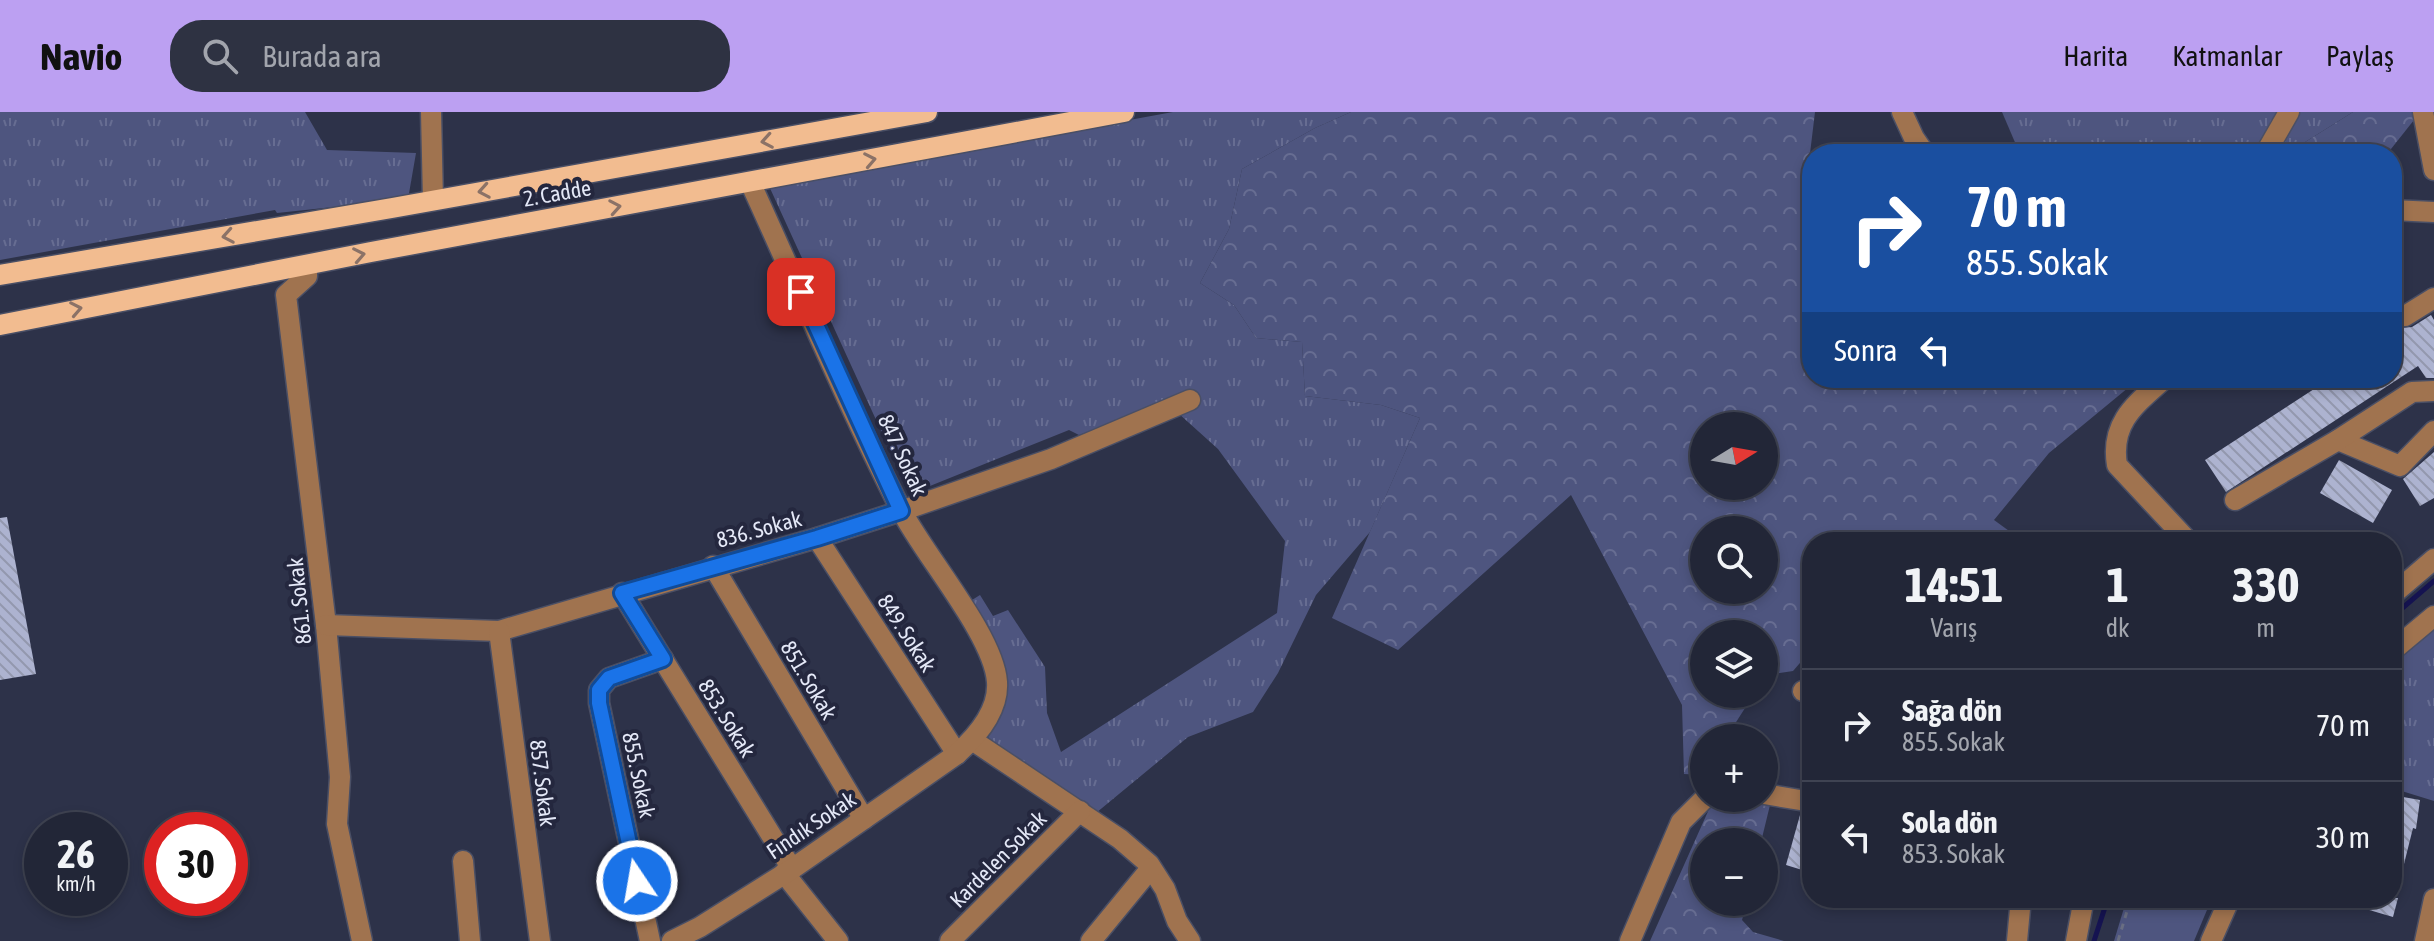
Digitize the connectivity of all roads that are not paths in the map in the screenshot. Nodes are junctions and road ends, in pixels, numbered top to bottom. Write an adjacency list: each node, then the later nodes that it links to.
1 (927, 112): 11 (main road, 2. Cadde, one-way to 11)
2 (1124, 112): 10 (main road, 2. Cadde, one-way to 2)
3 (1902, 112): 7 (street)
4 (2289, 112): 8 (street)
5 (2423, 112): 9 (street)
6 (432, 113): 11 (street)
7 (1918, 144)
8 (2271, 144)
9 (2434, 170)
10 (750, 182): 14 (main road, 2. Cadde, one-way to 10); 25 (street, 847. Sokak)
11 (433, 200): 15 (main road, 2. Cadde, one-way to 15)
12 (2402, 210): 13 (street)
13 (2434, 212)
14 (307, 265): 18 (main road, 2. Cadde, one-way to 14); 33 (street, 861. Sokak)
15 (0, 275)
16 (2434, 298): 17 (street)
17 (2405, 316)
18 (0, 325)
19 (2155, 388): 26 (street)
20 (2434, 391): 23 (street)
21 (1190, 400): 25 (street, 836. Sokak)
22 (2434, 431): 23 (street)
23 (2338, 440): 24 (street)
24 (2235, 500)
25 (901, 511): 27 (street, 836. Sokak); 37 (street, 847. Sokak)
26 (2180, 532)
27 (817, 538): 29 (street, 836. Sokak); 37 (street, 849. Sokak)
28 (2434, 559): 30 (street)
29 (713, 566): 31 (street, 836. Sokak); 42 (street, 851. Sokak)
30 (2402, 586)
31 (622, 593): 34 (street, 836. Sokak); 36 (street, 853. Sokak)
32 (2434, 616): 35 (street)
33 (326, 625): 34 (street, 836. Sokak); 50 (street, 861. Sokak)
34 (499, 631): 52 (street, 857. Sokak)
35 (2402, 643)
36 (663, 659): 45 (street, 853. Sokak); 53 (street, 855. Sokak)
37 (964, 747): 40 (street); 42 (street, Fındık Sokak)
38 (1778, 796): 39 (street)
39 (1802, 800)
40 (1080, 811): 44 (street); 56 (street, Kardelen Sokak)
41 (1691, 812): 59 (street)
42 (864, 819): 45 (street, Fındık Sokak)
43 (463, 861): 51 (street)
44 (1151, 868): 57 (street); 58 (street)
45 (788, 871): 54 (street, Fındık Sokak); 55 (street)
46 (2434, 899): 63 (street)
47 (2020, 908): 60 (street)
48 (2082, 908): 61 (street)
49 (2226, 908): 62 (street)
50 (362, 941)
51 (470, 941)
52 (540, 941)
53 (650, 941)
54 (672, 941)
55 (838, 941)
56 (950, 941)
57 (1091, 941)
58 (1190, 941)
59 (1630, 941)
60 (2017, 941)
61 (2076, 941)
62 (2211, 941)
63 (2425, 941)

